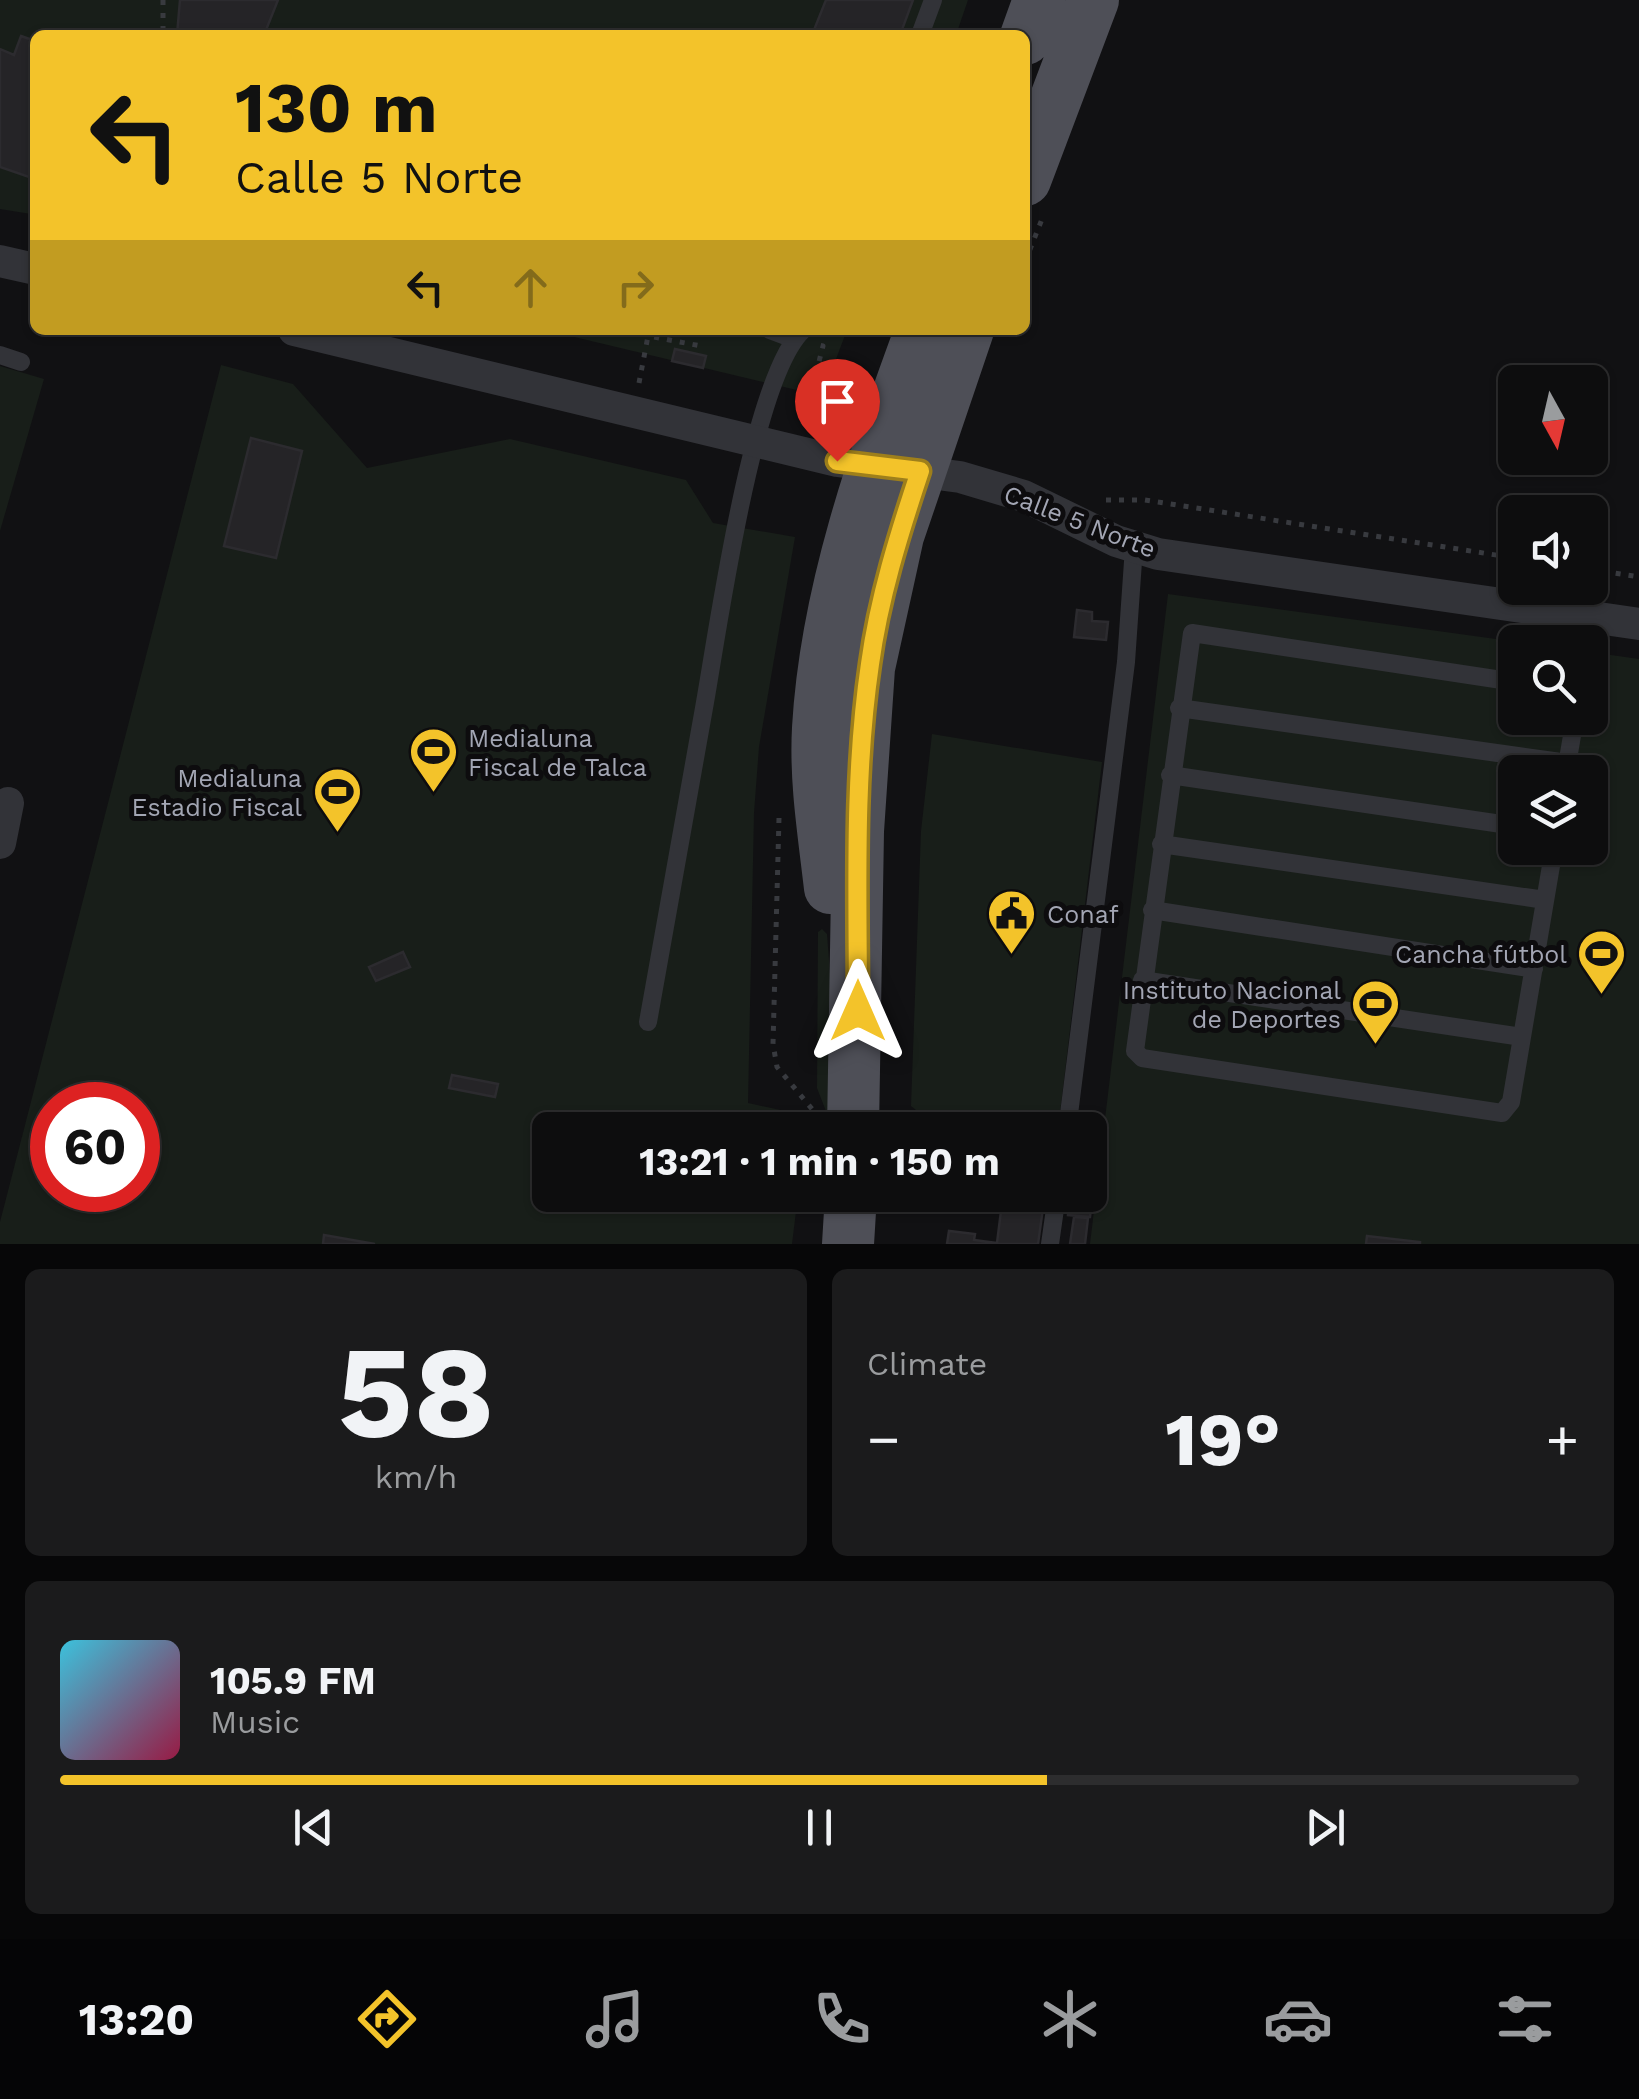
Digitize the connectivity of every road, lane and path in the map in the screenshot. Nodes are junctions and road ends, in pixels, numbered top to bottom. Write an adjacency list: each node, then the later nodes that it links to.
1 (162, 0): 5 (path)
2 (933, 0): 6 (lane)
3 (1039, 0): 7 (main road)
4 (1093, 0): 8 (main road)
5 (163, 30)
6 (922, 30)
7 (1028, 30)
8 (1030, 167)
9 (0, 260): 10 (street)
10 (30, 268)
11 (315, 335): 23 (street, Calle 5 Norte)
12 (646, 335): 21 (path)
13 (654, 335): 18 (path)
14 (798, 335): 23 (lane)
15 (801, 335): 22 (path)
16 (919, 335): 24 (main road)
17 (965, 335): 24 (main road)
18 (700, 346)
19 (0, 355): 20 (lane)
20 (21, 362)
21 (638, 391)
22 (802, 427)
23 (756, 441): 24 (street, Calle 5 Norte); 46 (lane)
24 (898, 468): 26 (street, Calle 5 Norte); 50 (main road)
25 (1098, 500): 27 (path)
26 (1134, 548): 31 (street, Calle 5 Norte); 51 (lane)
27 (1498, 555)
28 (1608, 573): 29 (path)
29 (1639, 577)
30 (1639, 624): 32 (street, Calle 5 Norte)
31 (1567, 625)
32 (1608, 627)
33 (1498, 679): 34 (lane)
34 (1179, 708): 35 (lane); 36 (lane)
35 (1498, 757)
36 (1170, 775): 38 (lane); 40 (lane)
37 (8, 803): 39 (street)
38 (1498, 823)
39 (0, 843)
40 (1161, 844): 42 (lane); 43 (lane)
41 (1551, 865): 42 (lane)
42 (1545, 900): 44 (lane)
43 (1152, 910): 44 (lane); 45 (lane)
44 (1534, 969): 47 (lane)
45 (1142, 980): 47 (lane); 47 (lane)
46 (648, 1022)
47 (1522, 1037)
48 (777, 1066): 49 (path)
49 (822, 1112)
50 (839, 1112)
51 (1069, 1112)
52 (850, 1212): 54 (main road)
53 (1055, 1212): 55 (lane)
54 (848, 1244)
55 (1050, 1244)

